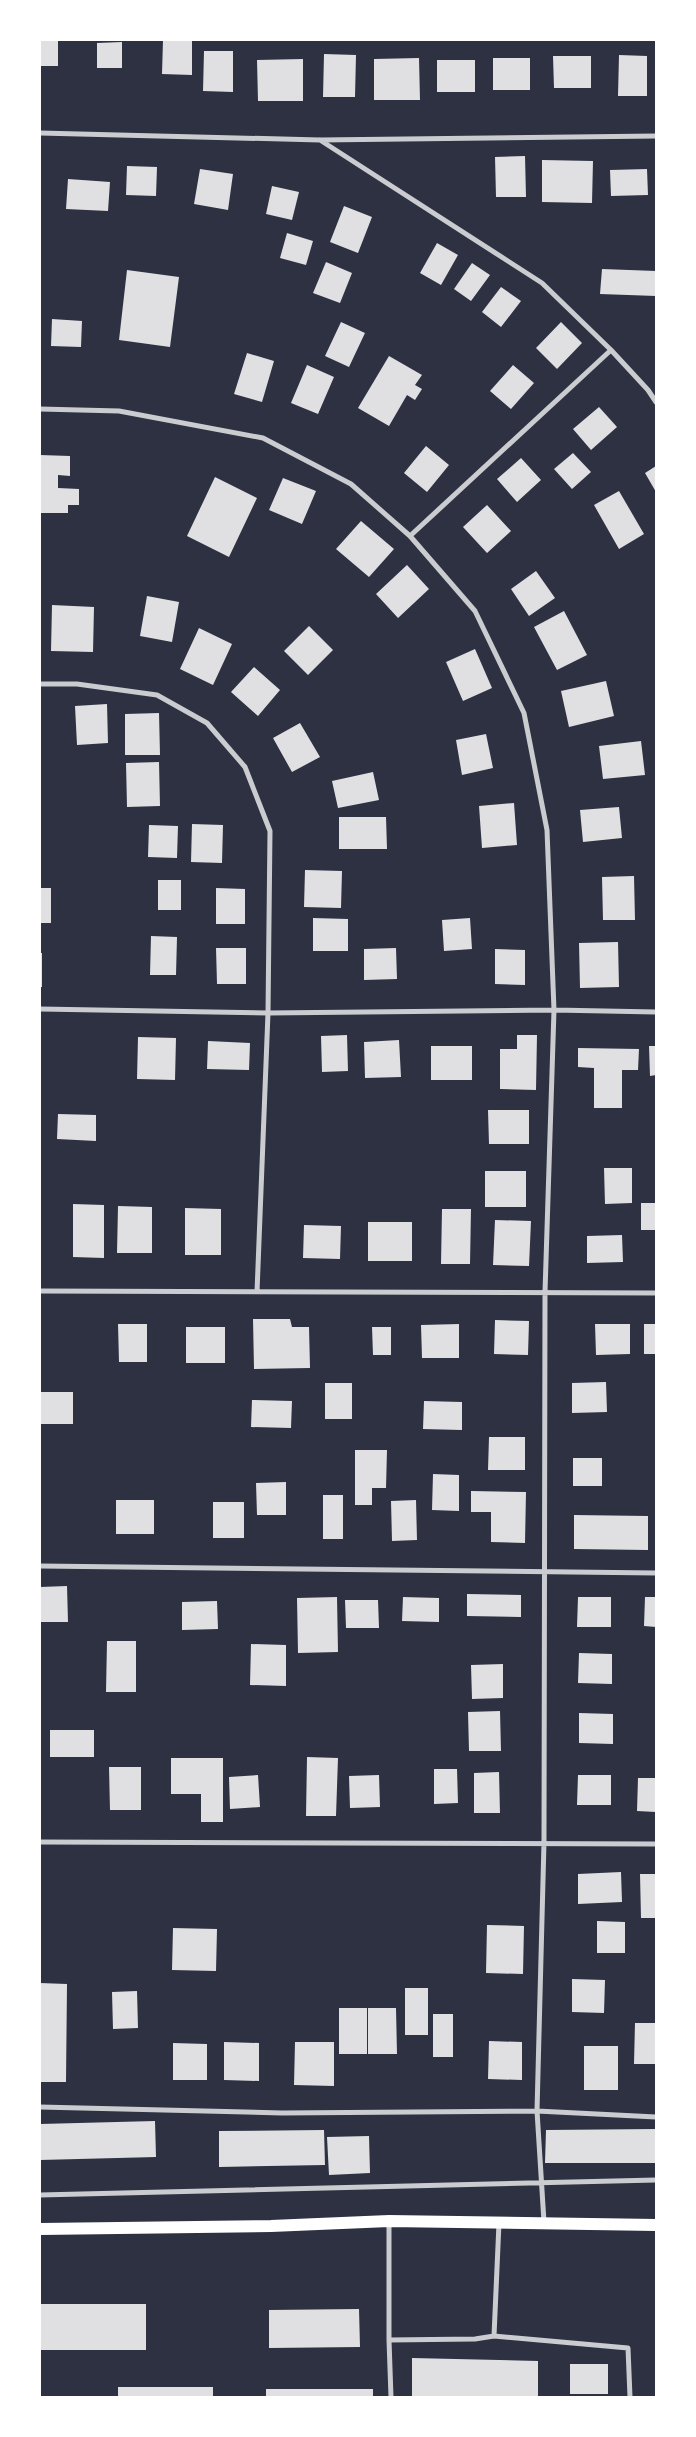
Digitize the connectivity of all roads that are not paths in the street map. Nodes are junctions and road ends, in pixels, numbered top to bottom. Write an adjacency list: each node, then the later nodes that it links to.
1 (40, 133): 3 (street)
2 (656, 136): 3 (street)
3 (320, 140): 4 (street)
4 (611, 350): 5 (street); 7 (street)
5 (656, 402)
6 (40, 409): 7 (street)
7 (410, 536): 10 (street)
8 (40, 684): 12 (street)
9 (40, 1009): 12 (street)
10 (554, 1010): 11 (street); 12 (street); 15 (street)
11 (656, 1012)
12 (268, 1013): 14 (street)
13 (40, 1291): 14 (street)
14 (257, 1292): 15 (street)
15 (545, 1292): 16 (street); 18 (street)
16 (656, 1293)
17 (40, 1566): 18 (street)
18 (544, 1572): 19 (street); 21 (street)
19 (656, 1573)
20 (40, 1842): 21 (street)
21 (544, 1842): 22 (street); 24 (street)
22 (656, 1844)
23 (40, 2107): 24 (street)
24 (537, 2111): 25 (street); 30 (street)
25 (656, 2117)
26 (656, 2180): 27 (street)
27 (40, 2195)
28 (389, 2221): 29 (main road); 32 (main road); 34 (street)
29 (499, 2223): 30 (main road); 33 (street)
30 (544, 2223): 31 (main road)
31 (656, 2225)
32 (40, 2228)
33 (494, 2336): 34 (street); 36 (street)
34 (389, 2340): 35 (street)
35 (391, 2397)
36 (630, 2397)

